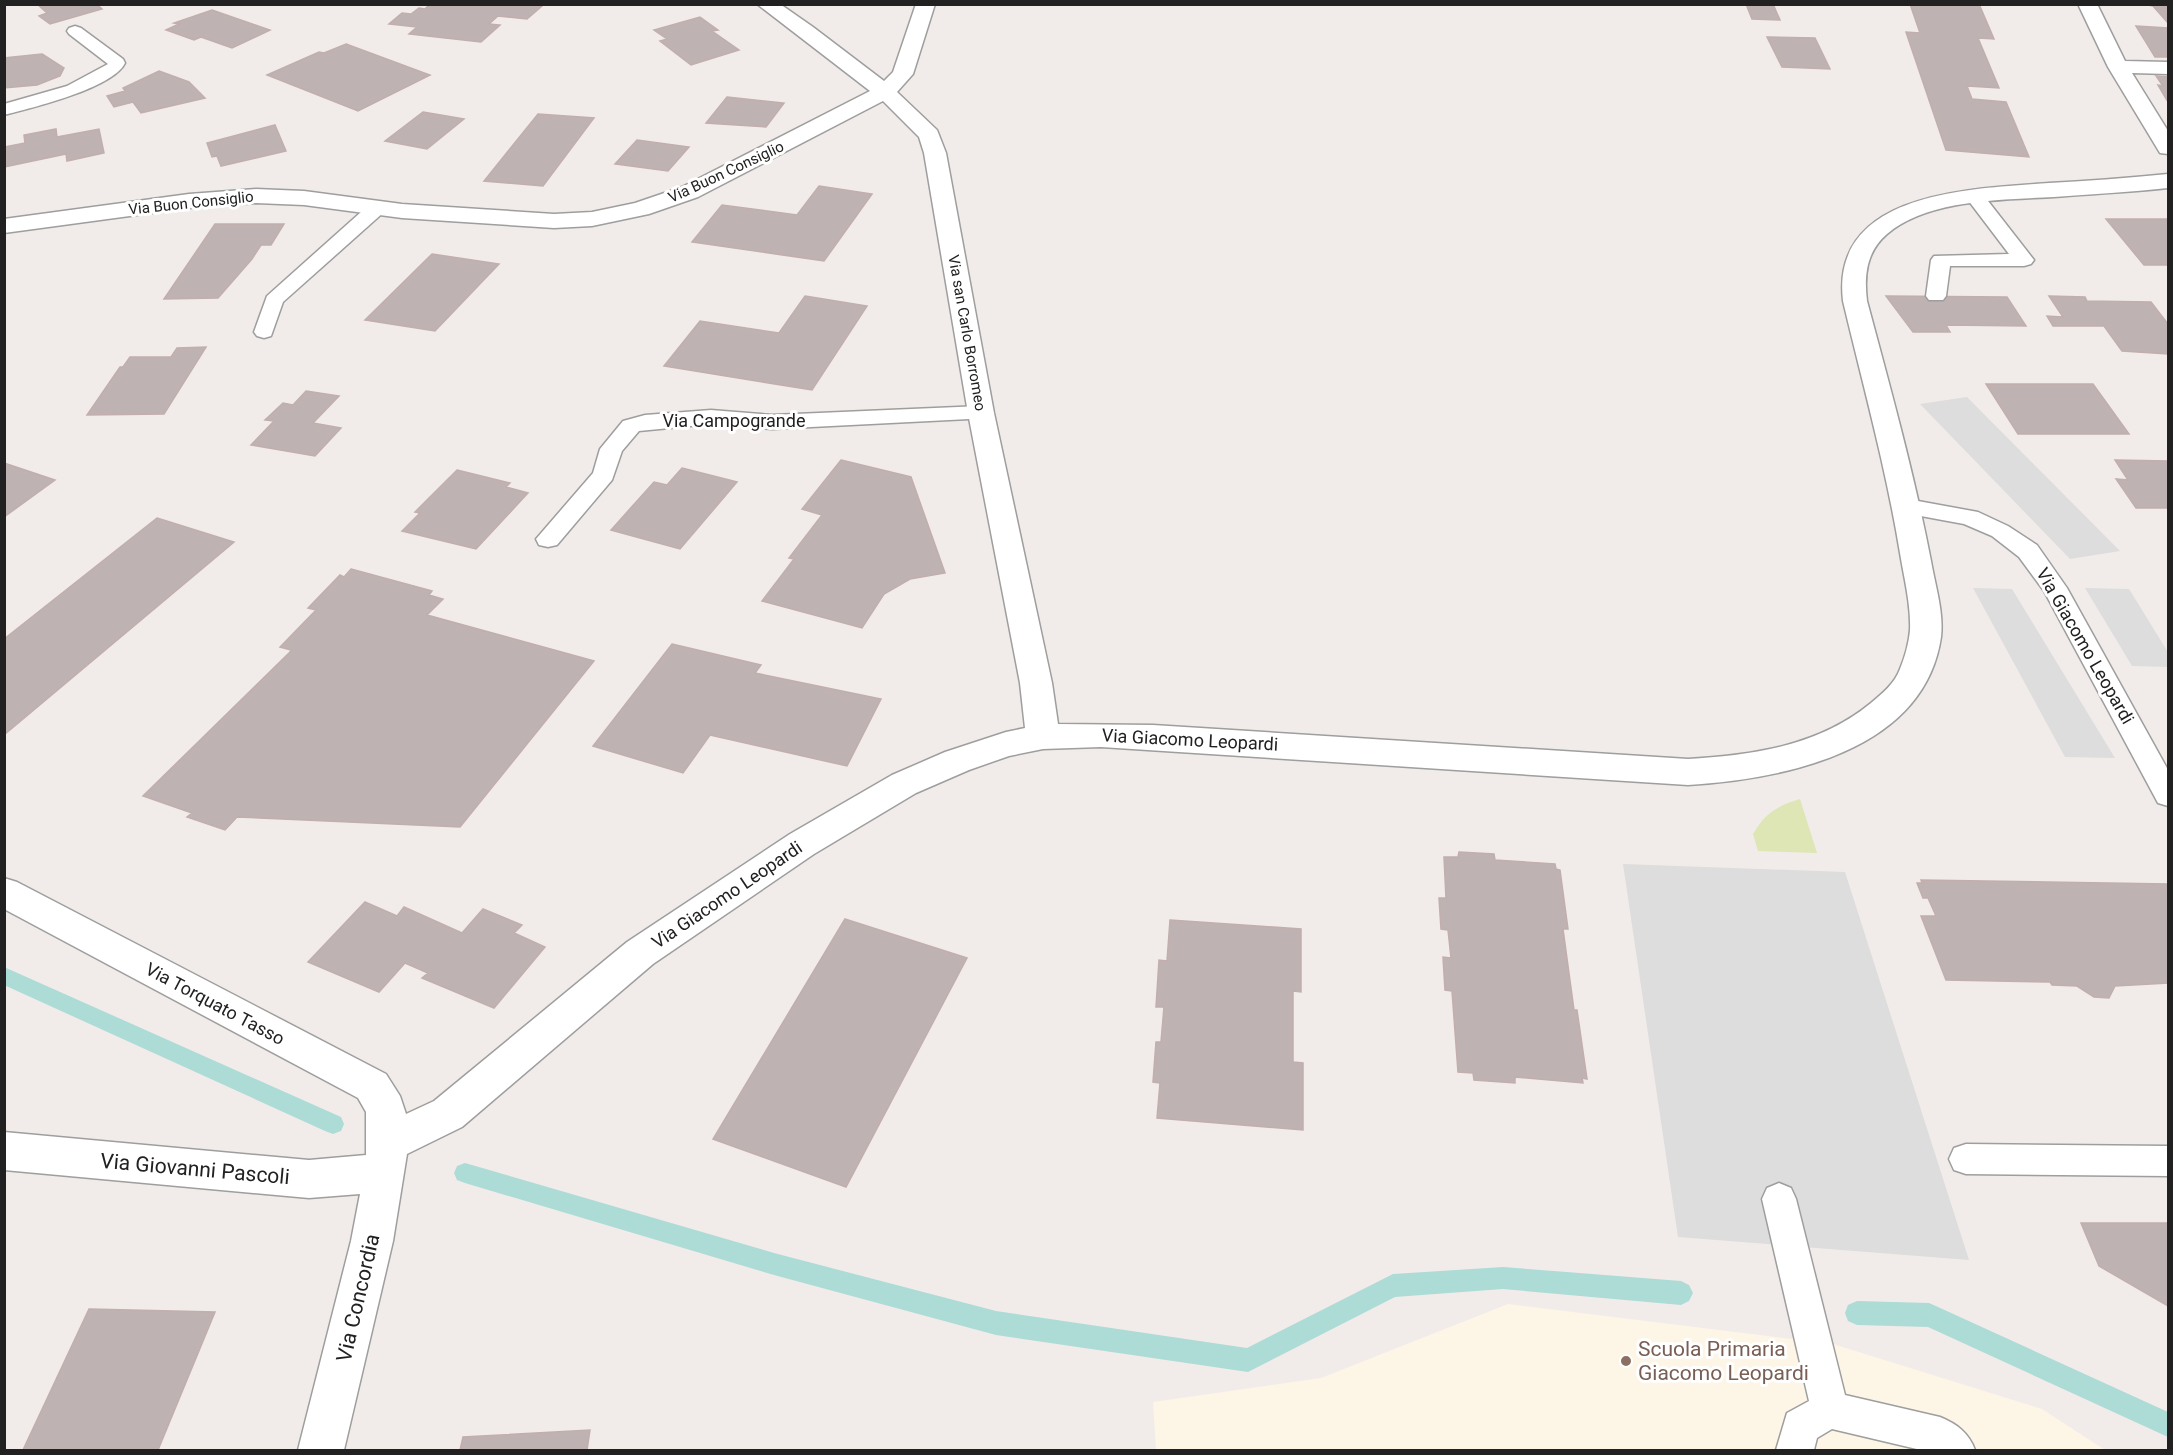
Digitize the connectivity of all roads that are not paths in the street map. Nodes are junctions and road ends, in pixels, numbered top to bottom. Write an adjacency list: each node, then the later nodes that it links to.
1 (766, 4): 7 (street, Via san Carlo Borromeo)
2 (926, 4): 7 (street)
3 (2087, 4): 5 (street)
4 (75, 31): 8 (lane)
5 (2118, 67): 6 (street); 9 (street)
6 (2169, 68)
7 (885, 92): 12 (street, Via Buon Consiglio); 16 (street, Via san Carlo Borromeo)
8 (4, 110)
9 (2169, 148)
10 (2169, 181): 11 (street, Via Giacomo Leopardi)
11 (1974, 196): 14 (lane); 17 (street, Via Giacomo Leopardi)
12 (377, 208): 13 (street, Via Buon Consiglio); 15 (lane)
13 (4, 226)
14 (1936, 296)
15 (264, 332)
16 (981, 413): 18 (lane, Via Campogrande); 19 (street, Via san Carlo Borromeo)
17 (1907, 507): 19 (street, Via Giacomo Leopardi); 20 (lane, Via Giacomo Leopardi)
18 (548, 538)
19 (1043, 737): 23 (street, Via Giacomo Leopardi)
20 (2169, 795)
21 (4, 892): 23 (street, Via Torquato Tasso)
22 (4, 1151): 23 (street, Via Giovanni Pascoli)
23 (386, 1158): 28 (street, Via Concordia)
24 (1966, 1159): 25 (lane)
25 (2169, 1161)
26 (1779, 1199): 27 (lane)
27 (1830, 1410): 29 (lane); 30 (lane)
28 (321, 1450)
29 (1795, 1450)
30 (1956, 1450)

